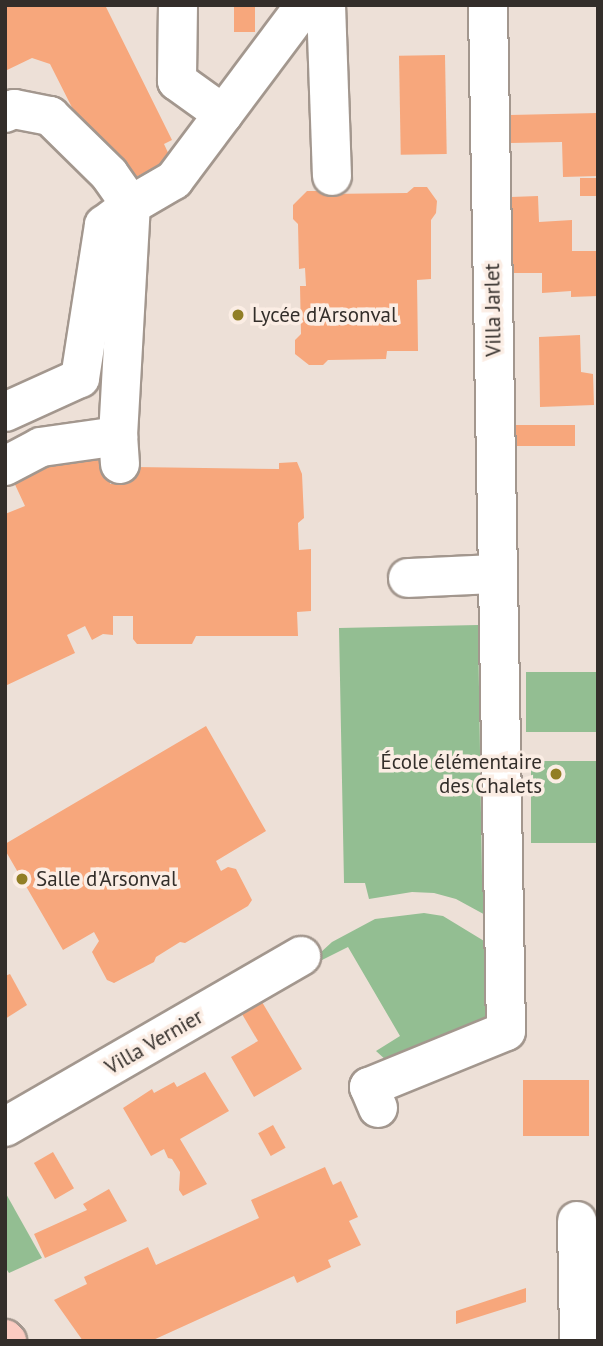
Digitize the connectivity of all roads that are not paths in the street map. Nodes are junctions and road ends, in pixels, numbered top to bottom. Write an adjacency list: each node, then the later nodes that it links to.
1 (178, 5): 6 (street)
2 (305, 5): 6 (street)
3 (326, 5): 7 (street)
4 (488, 5): 11 (street, Villa Jarlet)
5 (5, 113): 8 (street)
6 (223, 114): 8 (street)
7 (332, 176)
8 (131, 205): 9 (street); 10 (street)
9 (5, 412)
10 (5, 467)
11 (497, 574): 12 (street); 14 (street, Villa Jarlet)
12 (408, 578)
13 (301, 956): 15 (street, Villa Vernier)
14 (374, 1098)
15 (5, 1127)
16 (577, 1221): 17 (street)
17 (579, 1341)

